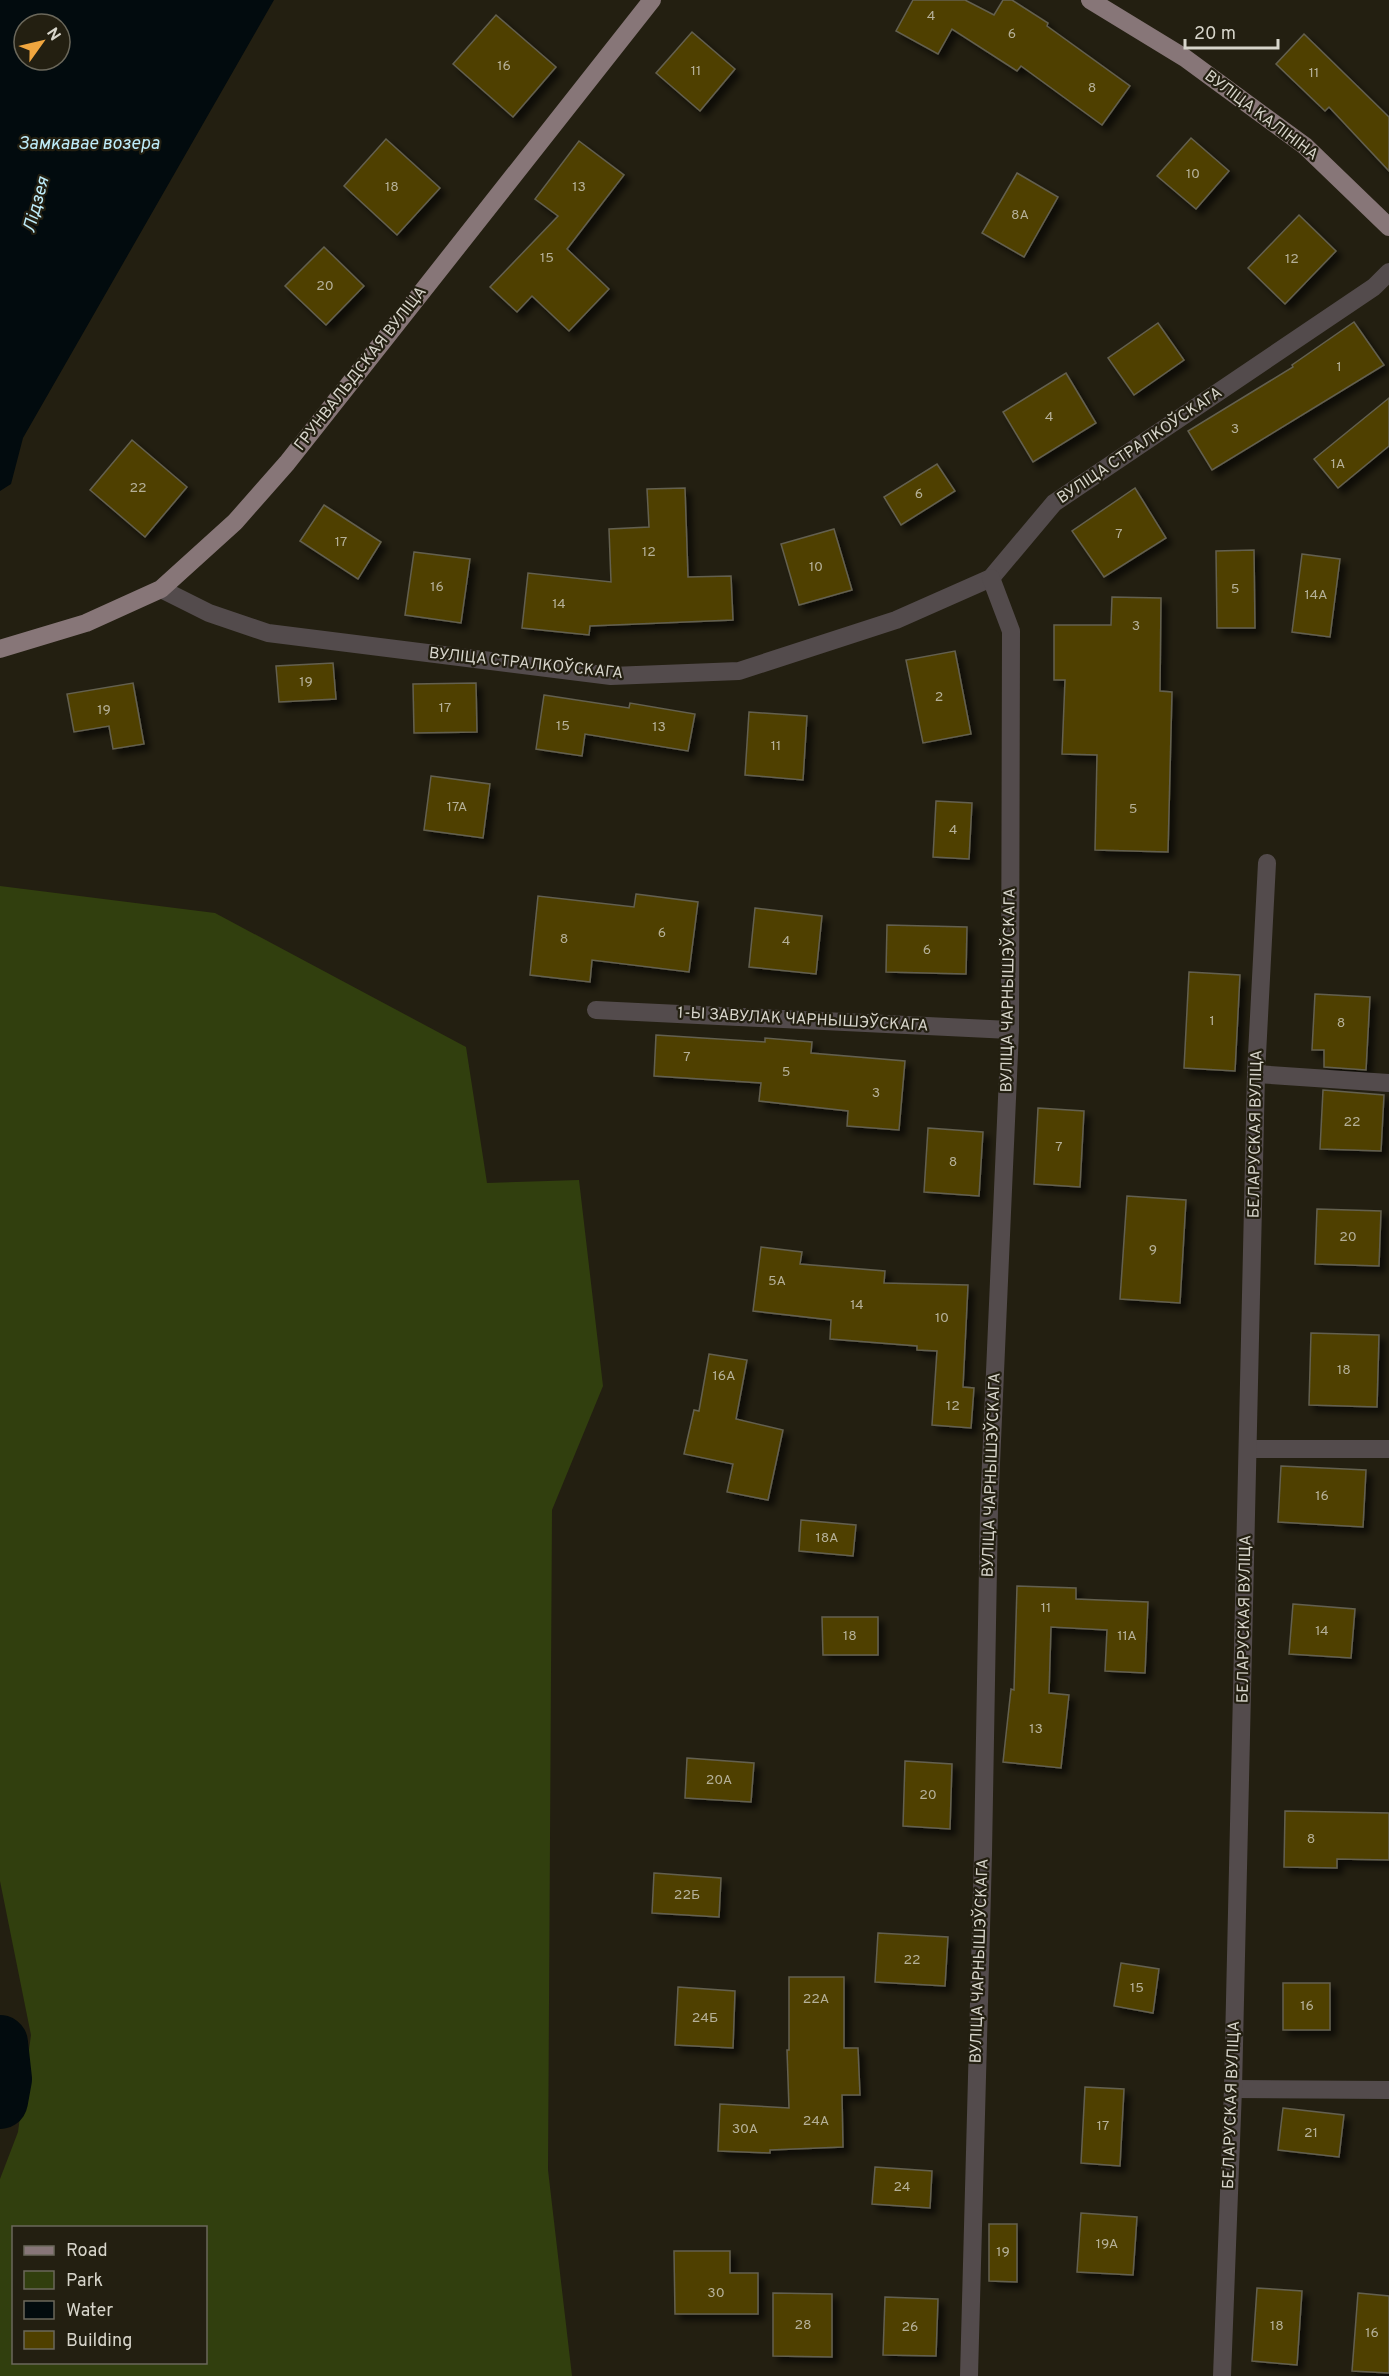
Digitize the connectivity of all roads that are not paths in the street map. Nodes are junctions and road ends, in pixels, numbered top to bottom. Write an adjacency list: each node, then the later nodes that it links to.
1 (652, 0): 6 (main road, ГРУНВАЛЬДСКАЯ ВУЛІЦА)
2 (1090, 0): 3 (main road, ВУЛІЦА КАЛІНІНА)
3 (1389, 227)
4 (1389, 272): 5 (street, ВУЛІЦА СТРАЛКОЎСКАГА)
5 (991, 578): 6 (street, ВУЛІЦА СТРАЛКОЎСКАГА); 10 (street, ВУЛІЦА ЧАРНЫШЭЎСКАГА)
6 (161, 589): 7 (main road, ГРУНВАЛЬДСКАЯ ВУЛІЦА)
7 (0, 649)
8 (1268, 863): 11 (street, БЕЛАРУСКАЯ ВУЛІЦА)
9 (596, 1010): 10 (street, 1-Ы ЗАВУЛАК ЧАРНЫШЭЎСКАГА)
10 (1010, 1030): 17 (street, ВУЛІЦА ЧАРНЫШЭЎСКАГА)
11 (1256, 1074): 12 (street); 13 (street, БЕЛАРУСКАЯ ВУЛІЦА)
12 (1389, 1083)
13 (1249, 1449): 14 (street); 15 (street, БЕЛАРУСКАЯ ВУЛІЦА)
14 (1389, 1449)
15 (1233, 2089): 16 (street); 18 (street, БЕЛАРУСКАЯ ВУЛІЦА)
16 (1389, 2090)
17 (969, 2376)
18 (1222, 2376)

